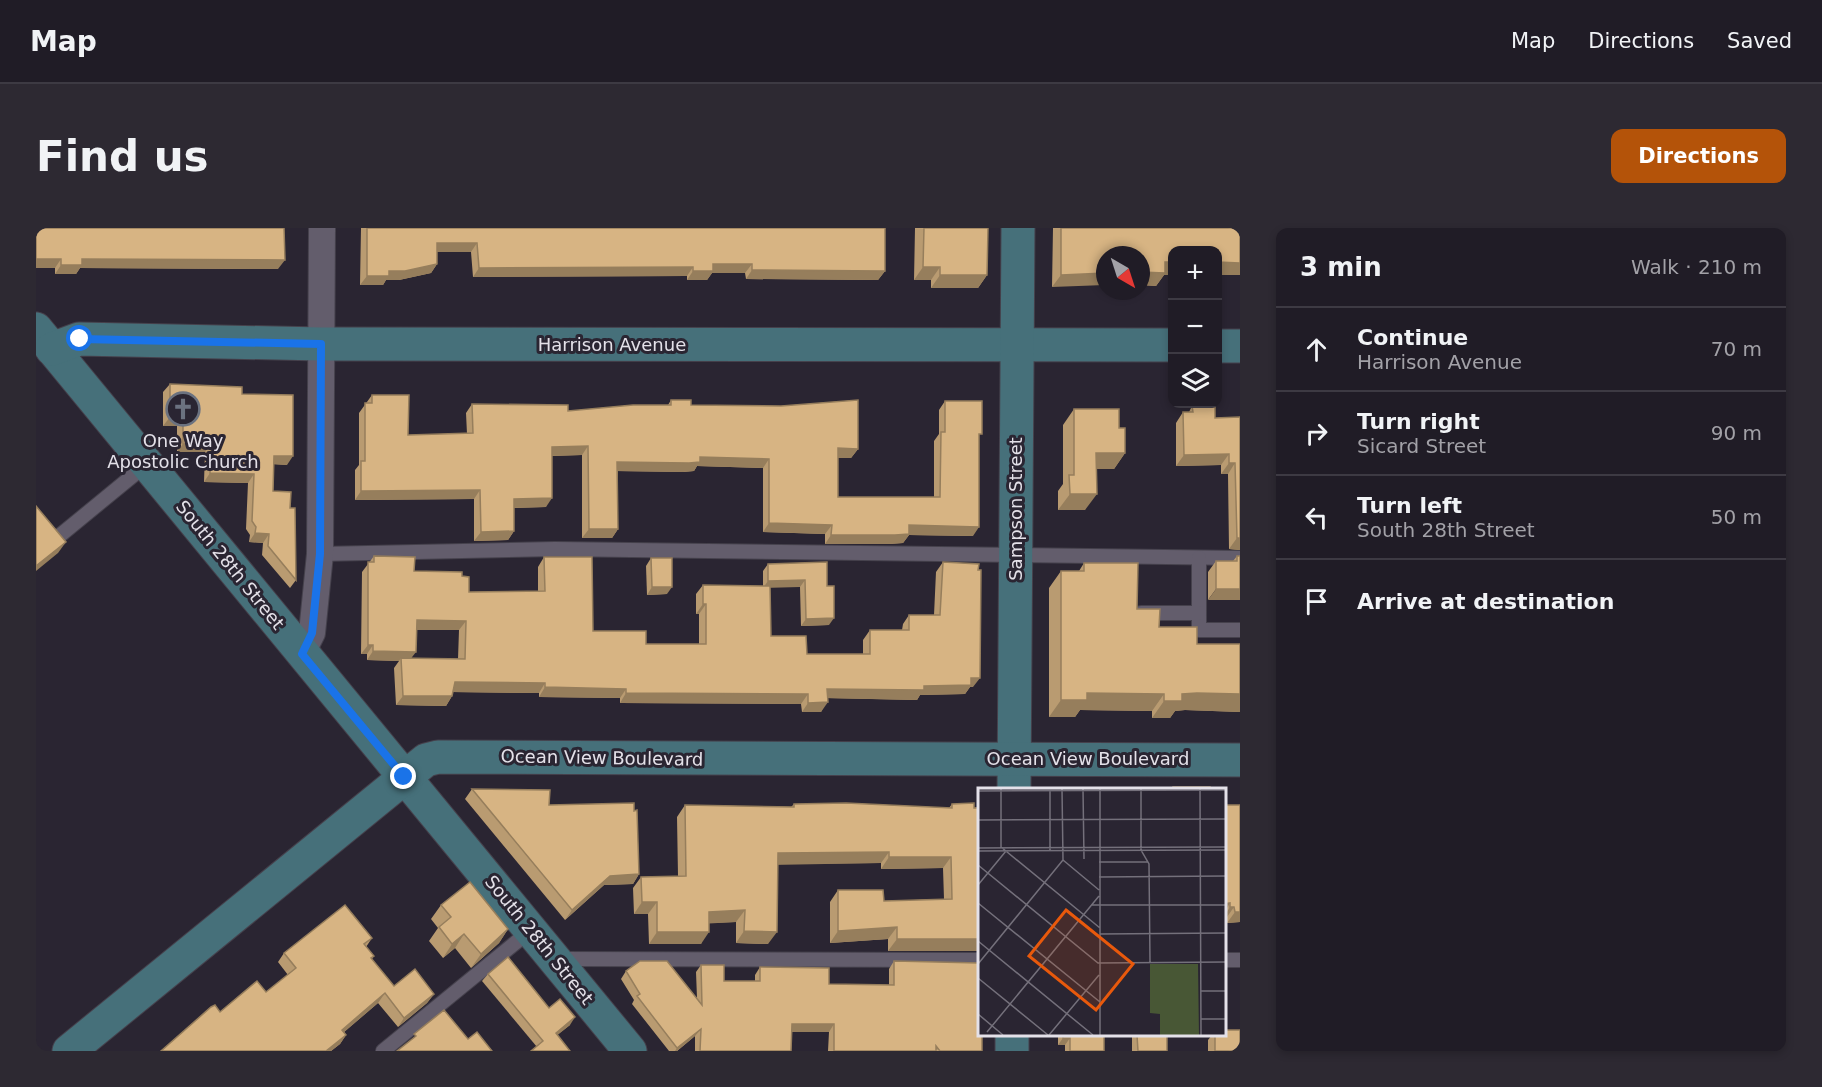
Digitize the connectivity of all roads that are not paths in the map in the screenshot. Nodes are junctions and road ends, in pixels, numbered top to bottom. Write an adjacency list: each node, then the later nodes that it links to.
1 (322, 228): 4 (street)
2 (1018, 228): 5 (street, Sampson Street)
3 (44, 339): 4 (street, Harrison Avenue); 9 (street, South 28th Street)
4 (321, 344): 5 (street, Harrison Avenue); 11 (street)
5 (1017, 345): 6 (street, Harrison Avenue); 12 (street, Sampson Street)
6 (1168, 345)
7 (1222, 346): 8 (street)
8 (1240, 346)
9 (147, 464): 10 (lane); 18 (street, South 28th Street)
10 (58, 537)
11 (320, 554): 12 (lane); 18 (street)
12 (1016, 556): 13 (lane); 20 (street, Sampson Street)
13 (1199, 558): 14 (lane); 16 (lane)
14 (1240, 558)
15 (1137, 612): 16 (lane)
16 (1199, 613): 17 (lane)
17 (1240, 630)
18 (302, 654): 21 (street, South 28th Street)
19 (1240, 760): 20 (street, Ocean View Boulevard)
20 (1014, 774): 21 (street, Ocean View Boulevard)
21 (404, 777): 22 (street, South 28th Street); 25 (street, Ocean View Boulevard)
22 (531, 930): 23 (street, South 28th Street); 26 (lane)
23 (554, 959): 24 (lane); 27 (street, South 28th Street)
24 (978, 960)
25 (69, 1051)
26 (383, 1051)
27 (630, 1051)

